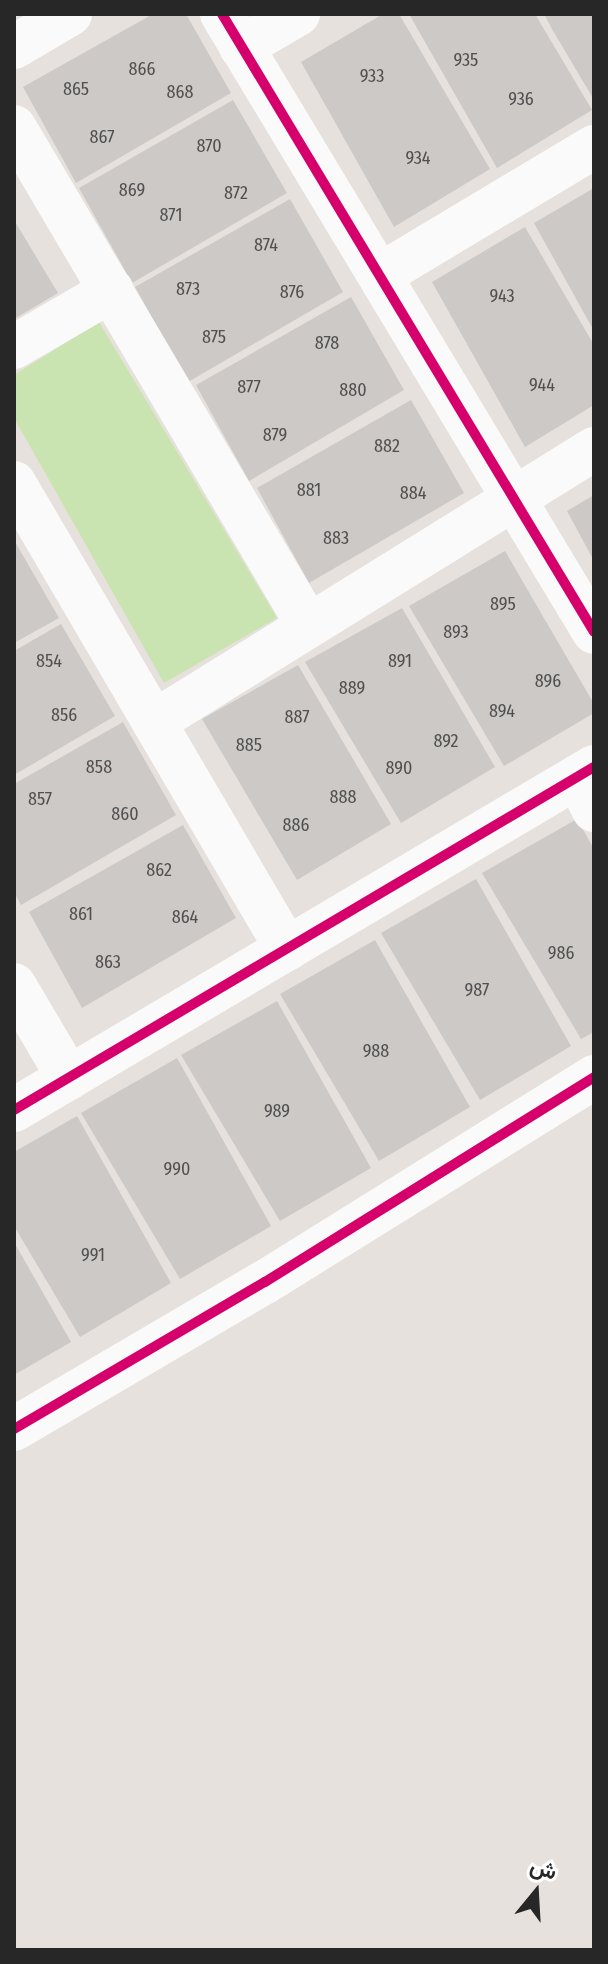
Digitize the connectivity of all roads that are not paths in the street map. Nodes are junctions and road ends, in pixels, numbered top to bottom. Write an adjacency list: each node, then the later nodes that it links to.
1 (70, 14): 4 (street)
2 (298, 14): 3 (street)
3 (231, 31): 7 (street)
4 (14, 47)
5 (14, 127): 8 (street)
6 (594, 147): 7 (street)
7 (380, 275): 12 (street)
8 (112, 290): 9 (street); 13 (street)
9 (14, 347)
10 (594, 449): 12 (street)
11 (14, 483): 15 (street)
12 (513, 498): 13 (street); 14 (street)
13 (308, 625): 15 (street)
14 (594, 632)
15 (154, 722): 17 (street)
16 (588, 785): 17 (street)
17 (287, 949): 20 (street)
18 (14, 985): 20 (street)
19 (594, 1077): 22 (street)
20 (69, 1078): 21 (street)
21 (14, 1110)
22 (14, 1429)

